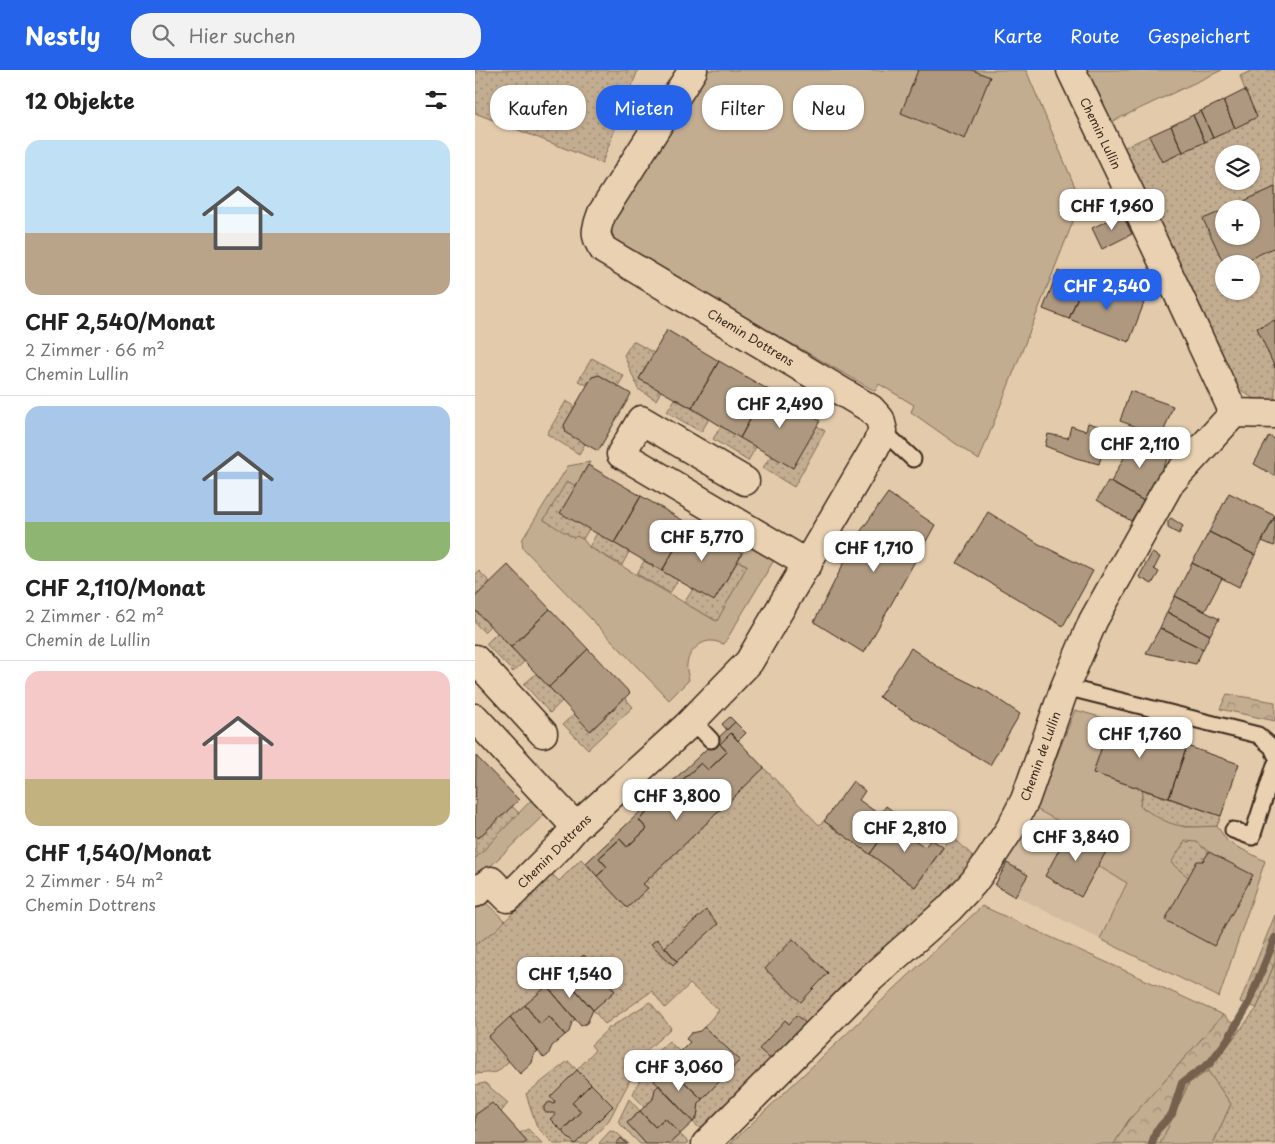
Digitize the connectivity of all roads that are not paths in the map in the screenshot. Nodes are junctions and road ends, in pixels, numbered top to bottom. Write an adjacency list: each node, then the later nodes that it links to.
1 (693, 70): 5 (street, Chemin Dottrens)
2 (1071, 70): 3 (street, Chemin Lullin)
3 (1234, 413): 4 (street); 10 (street, Chemin de Lullin)
4 (1275, 414)
5 (883, 431): 6 (lane); 8 (street, Chemin Dottrens)
6 (913, 459)
7 (745, 481): 8 (street)
8 (808, 564): 12 (street, Chemin Dottrens)
9 (475, 659): 13 (street)
10 (1065, 687): 15 (lane); 20 (street, Chemin de Lullin)
11 (475, 718): 17 (street)
12 (692, 720): 14 (lane); 17 (street, Chemin Dottrens)
13 (543, 733)
14 (711, 740)
15 (1275, 754)
16 (1275, 765): 18 (lane)
17 (576, 827): 19 (street, Chemin Dottrens)
18 (1233, 830)
19 (475, 893)
20 (707, 1144)

